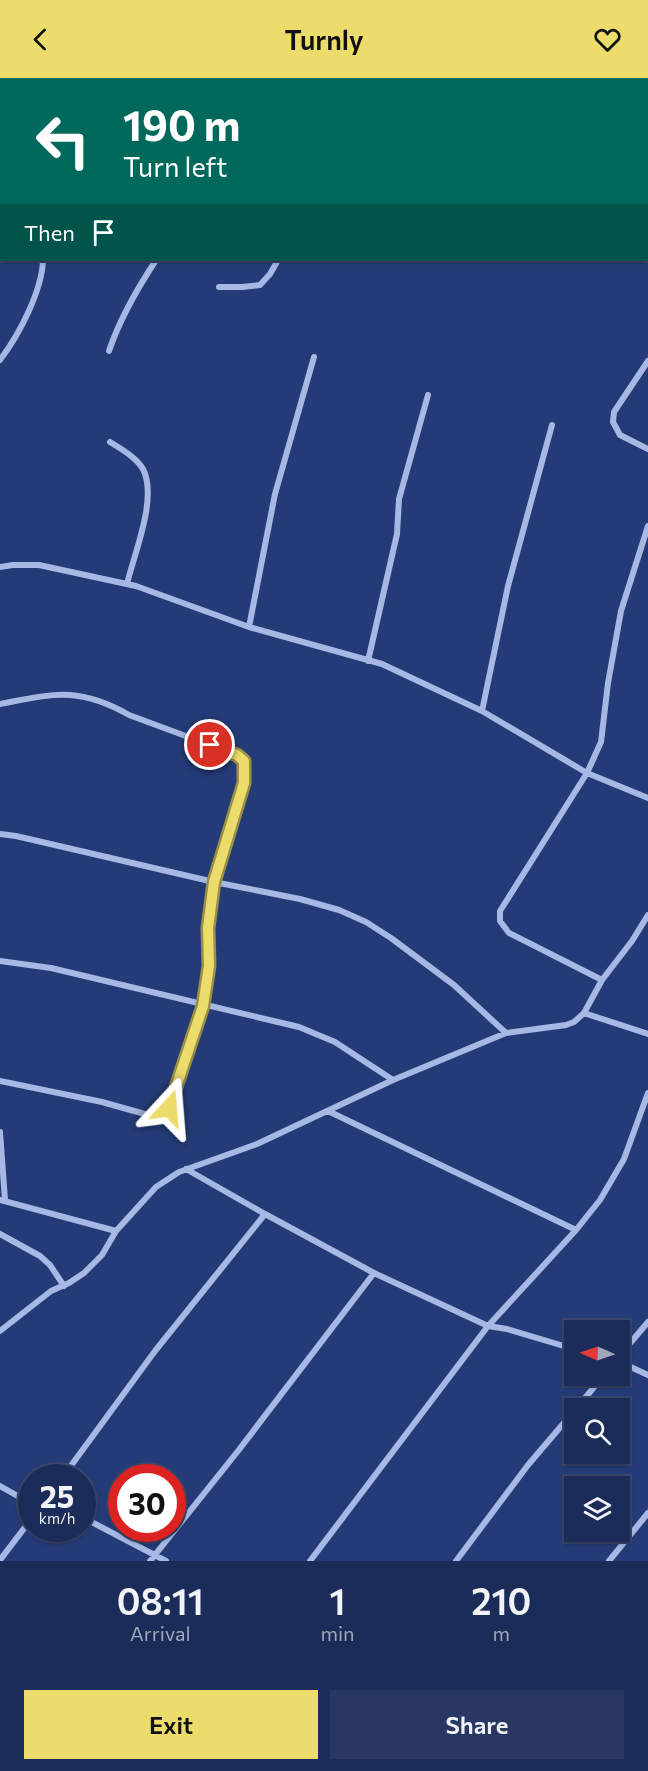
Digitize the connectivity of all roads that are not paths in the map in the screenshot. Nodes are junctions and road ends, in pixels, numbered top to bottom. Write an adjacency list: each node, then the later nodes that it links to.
1 (43, 261): 7 (street)
2 (155, 261): 5 (street)
3 (277, 261): 4 (street)
4 (219, 286)
5 (109, 351)
6 (314, 357): 16 (street)
7 (0, 360)
8 (648, 361): 12 (street)
9 (428, 395): 17 (street)
10 (552, 425): 19 (street)
11 (110, 442): 15 (street)
12 (648, 449)
13 (648, 526): 20 (street)
14 (0, 567): 15 (street)
15 (127, 584): 16 (street)
16 (249, 627): 17 (street)
17 (368, 661): 19 (street)
18 (0, 704): 23 (street)
19 (482, 711): 20 (street)
20 (587, 773): 21 (street); 26 (street)
21 (648, 798)
22 (0, 834): 23 (street)
23 (214, 882): 27 (street); 29 (street)
24 (648, 915): 26 (street)
25 (0, 961): 27 (street)
26 (602, 980): 28 (street)
27 (203, 1006): 31 (street); 32 (street)
28 (584, 1012): 29 (street); 30 (street)
29 (506, 1033): 31 (street)
30 (648, 1034)
31 (393, 1080): 34 (street)
32 (0, 1081)
33 (648, 1093): 39 (street)
34 (328, 1111): 36 (street); 39 (street)
35 (0, 1131): 37 (street)
36 (186, 1169): 38 (street); 40 (street)
37 (2, 1200): 40 (street)
38 (265, 1214): 42 (street); 54 (street)
39 (576, 1230): 45 (street)
40 (116, 1231): 43 (street)
41 (0, 1234): 43 (street)
42 (374, 1273): 45 (street); 60 (street)
43 (64, 1286): 46 (street)
44 (648, 1322): 47 (street)
45 (488, 1326): 48 (street); 63 (street)
46 (0, 1331)
47 (630, 1343)
48 (564, 1346)
49 (630, 1367): 50 (street)
50 (648, 1375)
51 (595, 1386): 52 (street)
52 (586, 1398)
53 (564, 1424): 64 (street)
54 (72, 1464)
55 (0, 1486): 56 (street)
56 (18, 1496)
57 (648, 1513): 65 (street)
58 (96, 1524): 60 (street)
59 (18, 1536): 61 (street)
60 (152, 1558): 62 (street)
61 (0, 1560)
62 (166, 1561)
63 (310, 1561)
64 (456, 1561)
65 (609, 1561)

